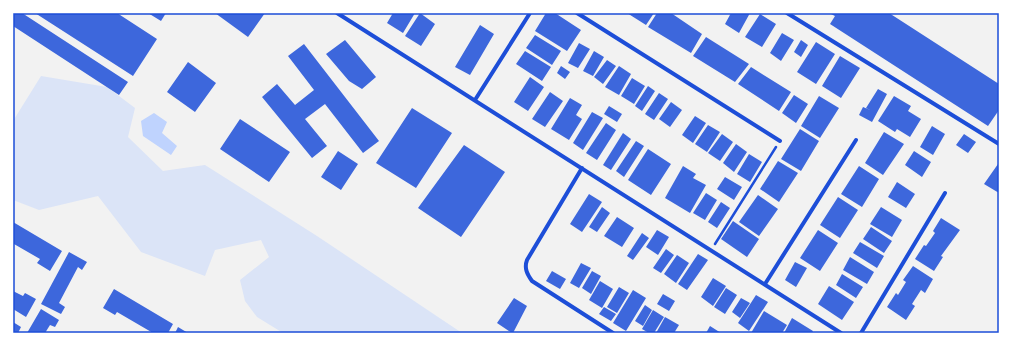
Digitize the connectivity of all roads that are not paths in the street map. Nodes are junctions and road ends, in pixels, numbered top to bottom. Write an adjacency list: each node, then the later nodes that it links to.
1 (337, 13): 5 (street)
2 (530, 13): 5 (street)
3 (577, 13): 7 (street)
4 (787, 13): 8 (street)
5 (475, 100): 9 (street)
6 (856, 140): 11 (street)
7 (780, 141)
8 (999, 144)
9 (582, 168): 11 (street); 12 (street)
10 (945, 193): 14 (street)
11 (765, 284): 13 (street)
12 (613, 333)
13 (840, 333)
14 (861, 333)

